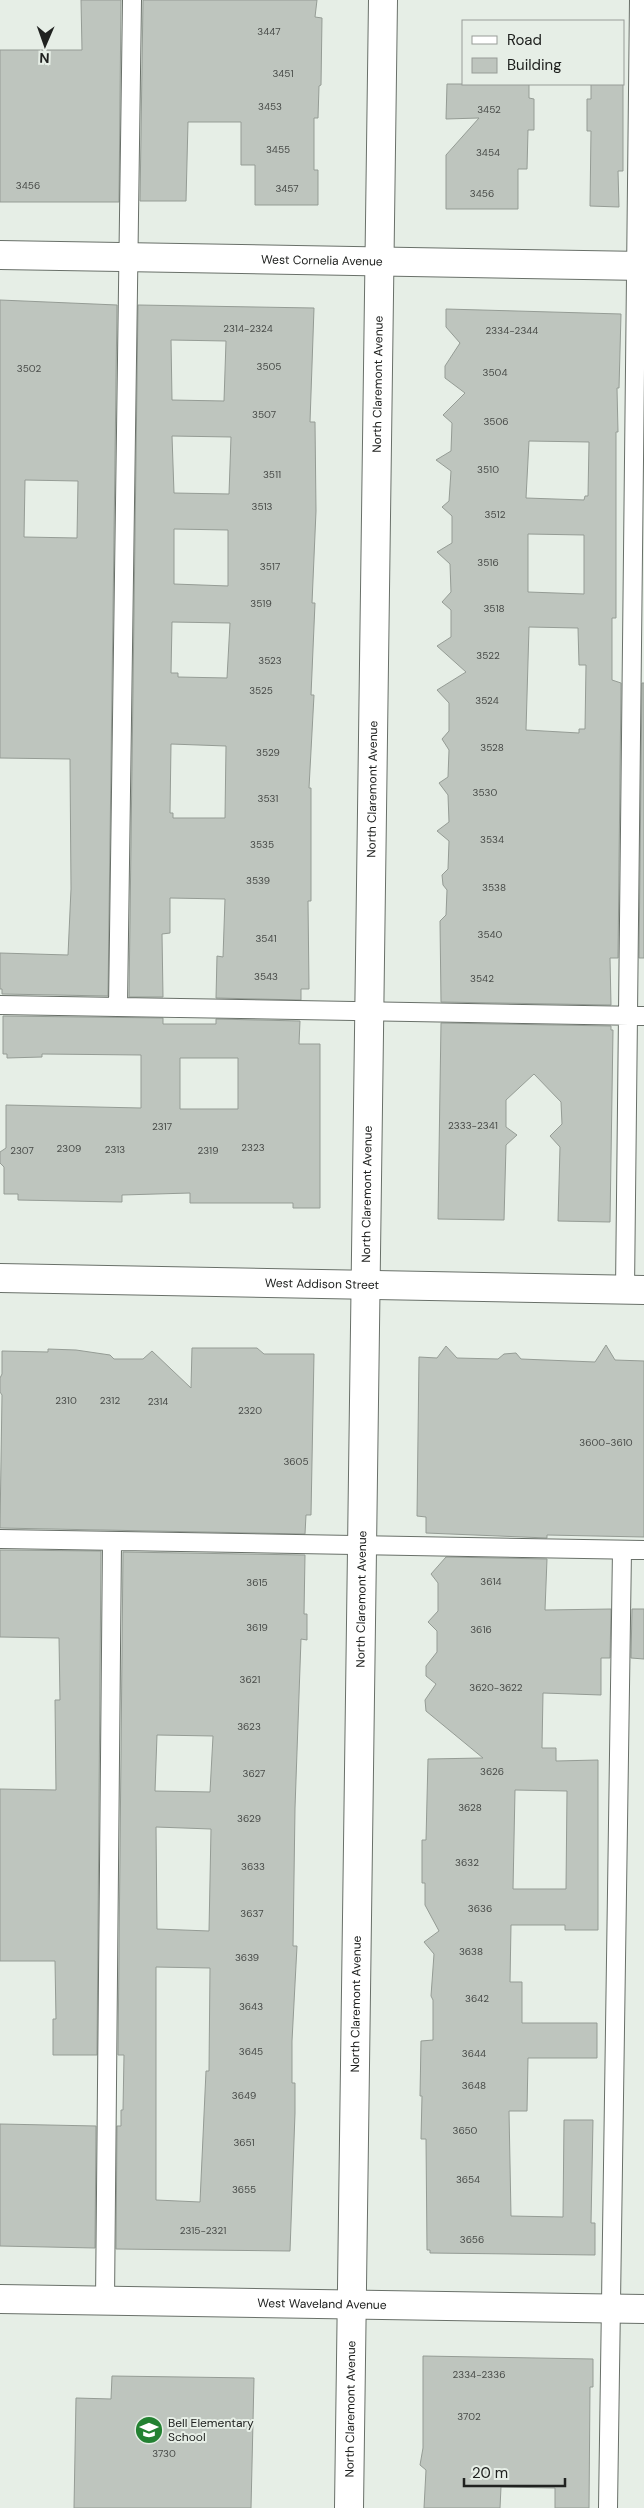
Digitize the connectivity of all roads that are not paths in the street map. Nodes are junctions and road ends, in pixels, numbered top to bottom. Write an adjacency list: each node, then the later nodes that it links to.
1 (132, 0): 5 (lane)
2 (383, 0): 6 (street, North Claremont Avenue)
3 (639, 0): 7 (lane)
4 (0, 254): 5 (street, West Cornelia Avenue)
5 (129, 257): 6 (street, West Cornelia Avenue); 9 (lane)
6 (380, 261): 7 (street, West Cornelia Avenue); 10 (street, North Claremont Avenue)
7 (640, 266): 11 (lane)
8 (0, 1005): 9 (lane)
9 (118, 1007): 10 (lane)
10 (370, 1011): 11 (lane); 13 (street, North Claremont Avenue)
11 (636, 1015): 14 (lane)
12 (0, 1278): 13 (street, West Addison Street)
13 (366, 1285): 14 (street, West Addison Street); 17 (street, North Claremont Avenue)
14 (635, 1290)
15 (0, 1539): 16 (lane)
16 (112, 1541): 17 (lane); 21 (lane)
17 (362, 1545): 18 (lane); 22 (street, North Claremont Avenue)
18 (622, 1550): 19 (lane); 23 (lane)
19 (644, 1550)
20 (0, 2299): 21 (street, West Waveland Avenue)
21 (105, 2301): 22 (street, West Waveland Avenue)
22 (351, 2305): 23 (street, West Waveland Avenue); 25 (street, North Claremont Avenue)
23 (611, 2309): 24 (street, West Waveland Avenue); 26 (lane)
24 (644, 2309)
25 (349, 2508)
26 (608, 2508)

